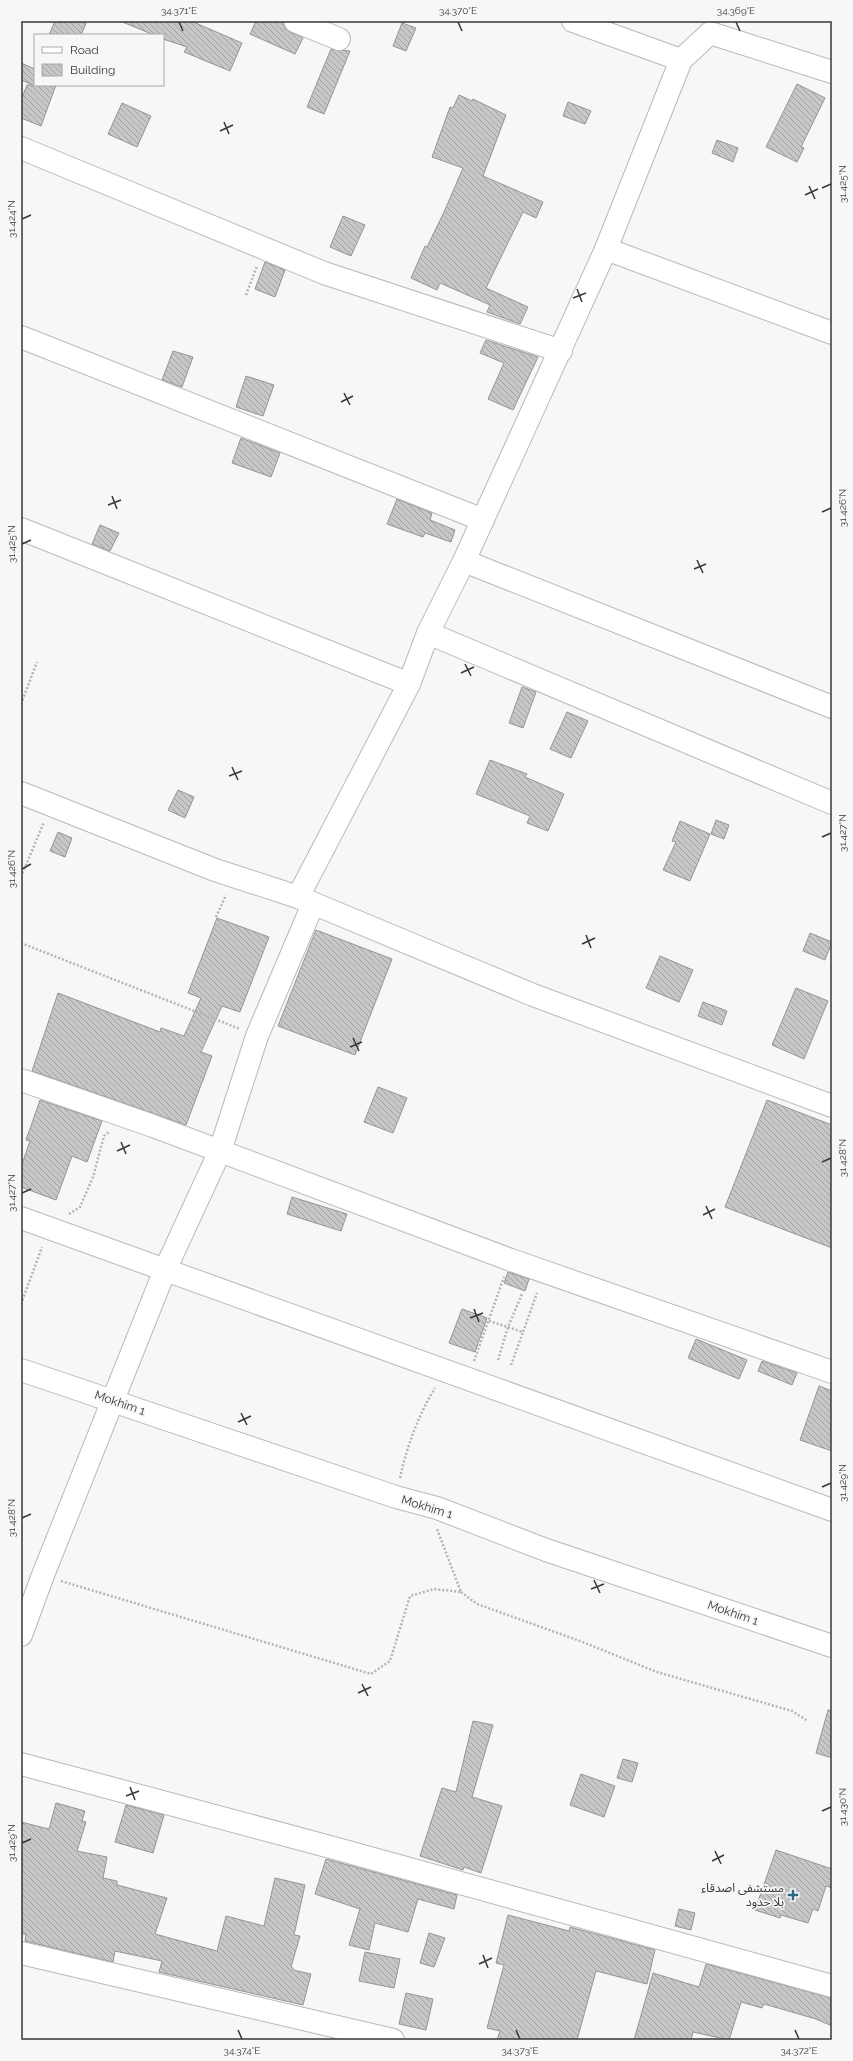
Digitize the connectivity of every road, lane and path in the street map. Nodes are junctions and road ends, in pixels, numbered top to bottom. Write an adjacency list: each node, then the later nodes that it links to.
1 (294, 21): 4 (street)
2 (573, 21): 5 (street)
3 (712, 27): 5 (street); 6 (street)
4 (339, 39)
5 (682, 60): 9 (street)
6 (832, 72)
7 (21, 148): 8 (street)
8 (264, 247): 10 (path); 13 (street)
9 (606, 249): 11 (street); 13 (street)
10 (246, 295)
11 (832, 333)
12 (21, 338): 14 (street)
13 (561, 351): 14 (street)
14 (483, 520): 16 (street)
15 (21, 529): 19 (street)
16 (464, 561): 17 (street); 21 (street)
17 (428, 633): 19 (street); 23 (street)
18 (37, 662): 20 (path)
19 (409, 684): 27 (street)
20 (21, 704)
21 (832, 707)
22 (21, 793): 24 (street)
23 (832, 803)
24 (52, 805): 25 (path); 26 (street)
25 (21, 876)
26 (235, 876): 27 (street); 28 (path)
27 (305, 900): 30 (street); 32 (street)
28 (216, 918)
29 (21, 943): 30 (path)
30 (257, 1036): 34 (street)
31 (21, 1080): 33 (street)
32 (832, 1106)
33 (126, 1117): 34 (street); 36 (path)
34 (220, 1151): 37 (street); 38 (street)
35 (21, 1218): 36 (street)
36 (48, 1228): 38 (street); 41 (path)
37 (511, 1260): 42 (path); 49 (street)
38 (165, 1270): 48 (street); 51 (street)
39 (537, 1293): 44 (path)
40 (522, 1294): 43 (path)
41 (21, 1304)
42 (489, 1321): 43 (path); 50 (path)
43 (508, 1327): 44 (path); 45 (path)
44 (523, 1332): 46 (path)
45 (498, 1360)
46 (511, 1365)
47 (21, 1370): 51 (street, Mokhim 1)
48 (446, 1371): 50 (street); 52 (path)
49 (832, 1372)
50 (467, 1379): 54 (street)
51 (112, 1401): 52 (street, Mokhim 1); 55 (street)
52 (396, 1498): 53 (street, Mokhim 1)
53 (437, 1508): 56 (path); 58 (street, Mokhim 1)
54 (832, 1510)
55 (43, 1575): 56 (path); 57 (street)
56 (462, 1592): 59 (path)
57 (21, 1635)
58 (832, 1646)
59 (808, 1721)
60 (21, 1764): 62 (street)
61 (21, 1953): 63 (street)
62 (832, 1986)
63 (393, 2040)

